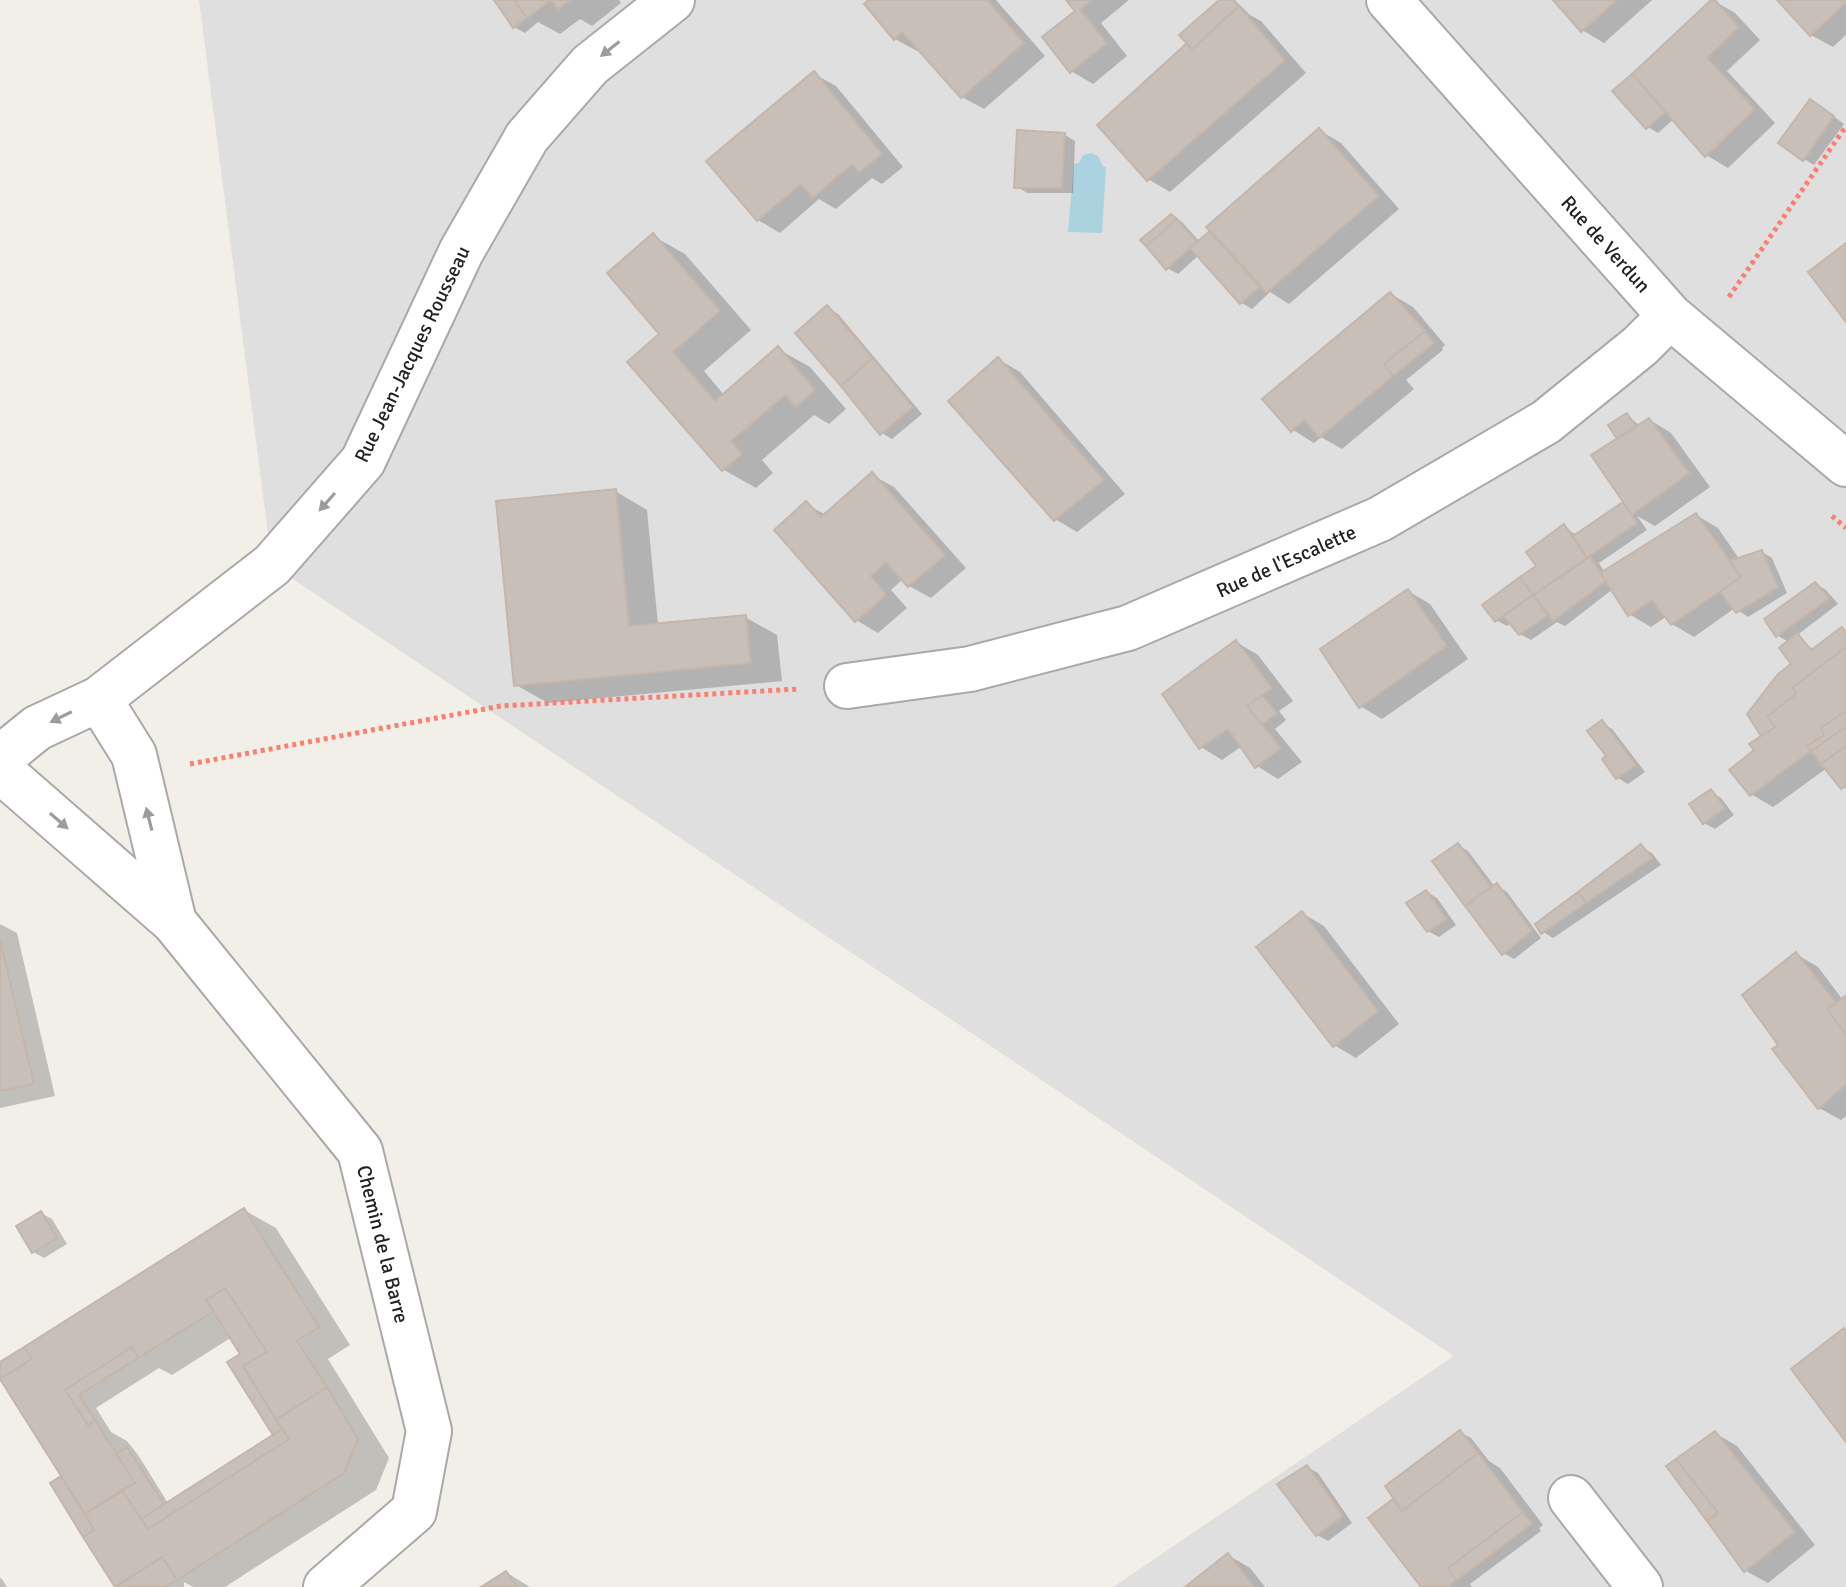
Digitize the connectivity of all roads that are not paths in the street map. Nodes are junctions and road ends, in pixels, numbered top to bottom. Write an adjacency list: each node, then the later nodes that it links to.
1 (672, 0): 6 (street, Rue Jean-Jacques Rousseau, one-way to 6)
2 (1389, 0): 3 (street, Rue de Verdun)
3 (1683, 328): 4 (street, Rue de Verdun); 5 (street, Rue de l'Escalette)
4 (1846, 464)
5 (847, 686)
6 (99, 699): 7 (street, Rue Jean-Jacques Rousseau, one-way to 7); 9 (street, Chemin de la Barre, one-way to 6)
7 (0, 758)
8 (0, 770): 9 (street, Chemin de la Barre, one-way to 9)
9 (174, 922): 11 (street, Chemin de la Barre)
10 (1571, 1498): 12 (street)
11 (326, 1587)
12 (1640, 1587)

